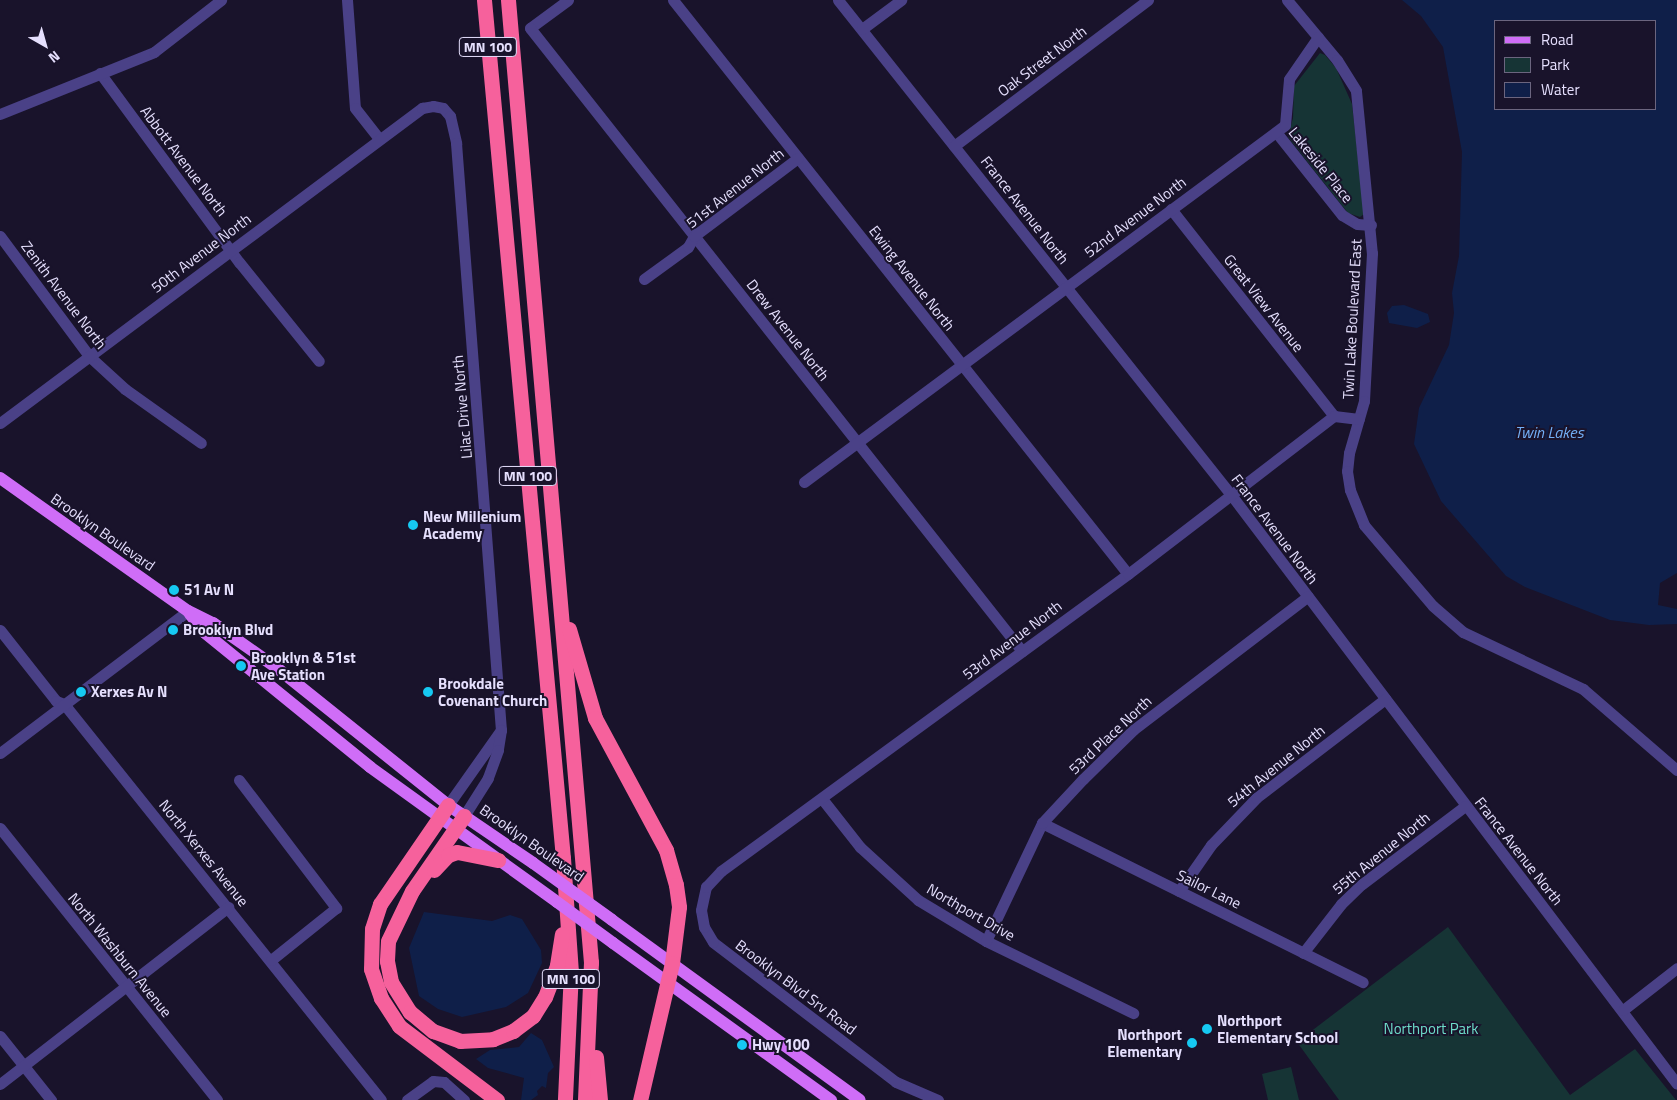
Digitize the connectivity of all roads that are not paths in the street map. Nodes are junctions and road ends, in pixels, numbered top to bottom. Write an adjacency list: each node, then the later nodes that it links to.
1 (221, 0): 14 (street)
2 (347, 0): 19 (street)
3 (475, 0): 15 (highway)
4 (484, 0): 15 (highway, MN 100)
5 (508, 0): 40 (highway, MN 100)
6 (568, 0): 25 (street, Drew Avenue North)
7 (673, 0): 21 (street, Ewing Avenue North)
8 (838, 0): 12 (street, France Avenue North)
9 (901, 0): 12 (street)
10 (1148, 0): 20 (street, Oak Street North)
11 (1288, 0): 13 (street, Twin Lake Boulevard East)
12 (862, 29): 20 (street, France Avenue North)
13 (1318, 37): 18 (street, 52nd Avenue North); 23 (street, Twin Lake Boulevard East)
14 (100, 73): 17 (street); 26 (street, Abbott Avenue North)
15 (492, 95): 60 (highway, MN 100)
16 (422, 108): 19 (street, 50th Avenue North); 48 (street, Lilac Drive North)
17 (0, 114)
18 (1276, 132): 22 (street, 52nd Avenue North); 23 (street, Lakeside Place)
19 (379, 139): 26 (street, 50th Avenue North)
20 (954, 146): 28 (street, France Avenue North)
21 (798, 158): 25 (street, 51st Avenue North); 31 (street, Ewing Avenue North)
22 (1171, 209): 28 (street, 52nd Avenue North); 32 (street, Great View Avenue)
23 (1371, 225): 33 (street, Twin Lake Boulevard East)
24 (0, 236): 29 (street, Zenith Avenue North)
25 (694, 236): 27 (street, 51st Avenue North); 36 (street, Drew Avenue North)
26 (232, 249): 29 (street, 50th Avenue North); 30 (street, Abbott Avenue North)
27 (644, 279)
28 (1067, 288): 31 (street, 52nd Avenue North); 39 (street, France Avenue North)
29 (89, 356): 34 (street, 50th Avenue North); 35 (street, Zenith Avenue North)
30 (319, 361)
31 (962, 366): 36 (street, 52nd Avenue North); 41 (street, Ewing Avenue North)
32 (1334, 416): 33 (street); 39 (street, 53rd Avenue North)
33 (1359, 419): 50 (street, Twin Lake Boulevard East)
34 (0, 423)
35 (201, 443)
36 (858, 443): 38 (street, 52nd Avenue North); 45 (street, Drew Avenue North)
37 (0, 478): 43 (main road, Brooklyn Boulevard)
38 (804, 482)
39 (1232, 496): 41 (street, 53rd Avenue North); 42 (street, France Avenue North)
40 (556, 558): 69 (highway, MN 100); 70 (highway)
41 (1128, 574): 45 (street, 53rd Avenue North)
42 (1308, 596): 46 (street, France Avenue North); 57 (street, 53rd Place North)
43 (188, 611): 47 (street); 53 (main road, Brooklyn Boulevard); 56 (main road, Brooklyn Boulevard)
44 (0, 630): 47 (street, North Xerxes Avenue)
45 (1022, 651): 52 (street, 53rd Avenue North)
46 (1385, 699): 54 (street, France Avenue North); 62 (street, 54th Avenue North)
47 (64, 704): 49 (street); 63 (street, North Xerxes Avenue)
48 (501, 730): 53 (street); 55 (street, Lilac Drive North)
49 (0, 753)
50 (1677, 770)
51 (239, 780): 68 (street)
52 (823, 800): 64 (street, 53rd Avenue North); 66 (street, Northport Drive)
53 (448, 805): 55 (main road, Brooklyn Boulevard); 56 (highway)
54 (1465, 806): 67 (street, 55th Avenue North); 75 (street, France Avenue North)
55 (464, 816): 59 (highway); 70 (main road, Brooklyn Boulevard, bridge)
56 (438, 819): 59 (main road, Brooklyn Boulevard); 86 (highway)
57 (1042, 823): 62 (street, Sailor Lane); 66 (street, 53rd Place North)
58 (0, 828): 74 (street, North Washburn Avenue)
59 (453, 830): 61 (main road, Brooklyn Boulevard); 65 (highway)
60 (564, 858): 65 (highway); 87 (highway, MN 100)
61 (498, 860): 65 (highway); 73 (main road, Brooklyn Boulevard, bridge)
62 (1179, 891): 67 (street, Sailor Lane)
63 (228, 907): 68 (street, North Xerxes Avenue); 74 (street)
64 (701, 910): 93 (street, Brooklyn Blvd Srv Road)
65 (393, 926)
66 (986, 941): 76 (street, Northport Drive)
67 (1303, 953): 72 (street, Sailor Lane)
68 (270, 960): 83 (street, North Xerxes Avenue)
69 (591, 962): 88 (highway, MN 100); 89 (highway)
70 (672, 963): 73 (highway); 92 (main road, Brooklyn Boulevard)
71 (1677, 968): 75 (street)
72 (1362, 982)
73 (667, 984): 90 (highway); 91 (main road, Brooklyn Boulevard)
74 (126, 986): 78 (street); 82 (street, North Washburn Avenue)
75 (1623, 1010): 80 (street, France Avenue North)
76 (1133, 1013)
77 (0, 1036): 78 (street)
78 (23, 1066): 79 (street); 81 (street)
79 (0, 1084)
80 (1677, 1084)
81 (51, 1100)
82 (217, 1100)
83 (381, 1100)
84 (407, 1100): 85 (street)
85 (464, 1100)
86 (497, 1100)
87 (565, 1100)
88 (585, 1100)
89 (600, 1100)
90 (640, 1100)
91 (831, 1100)
92 (860, 1100)
93 (938, 1100)

